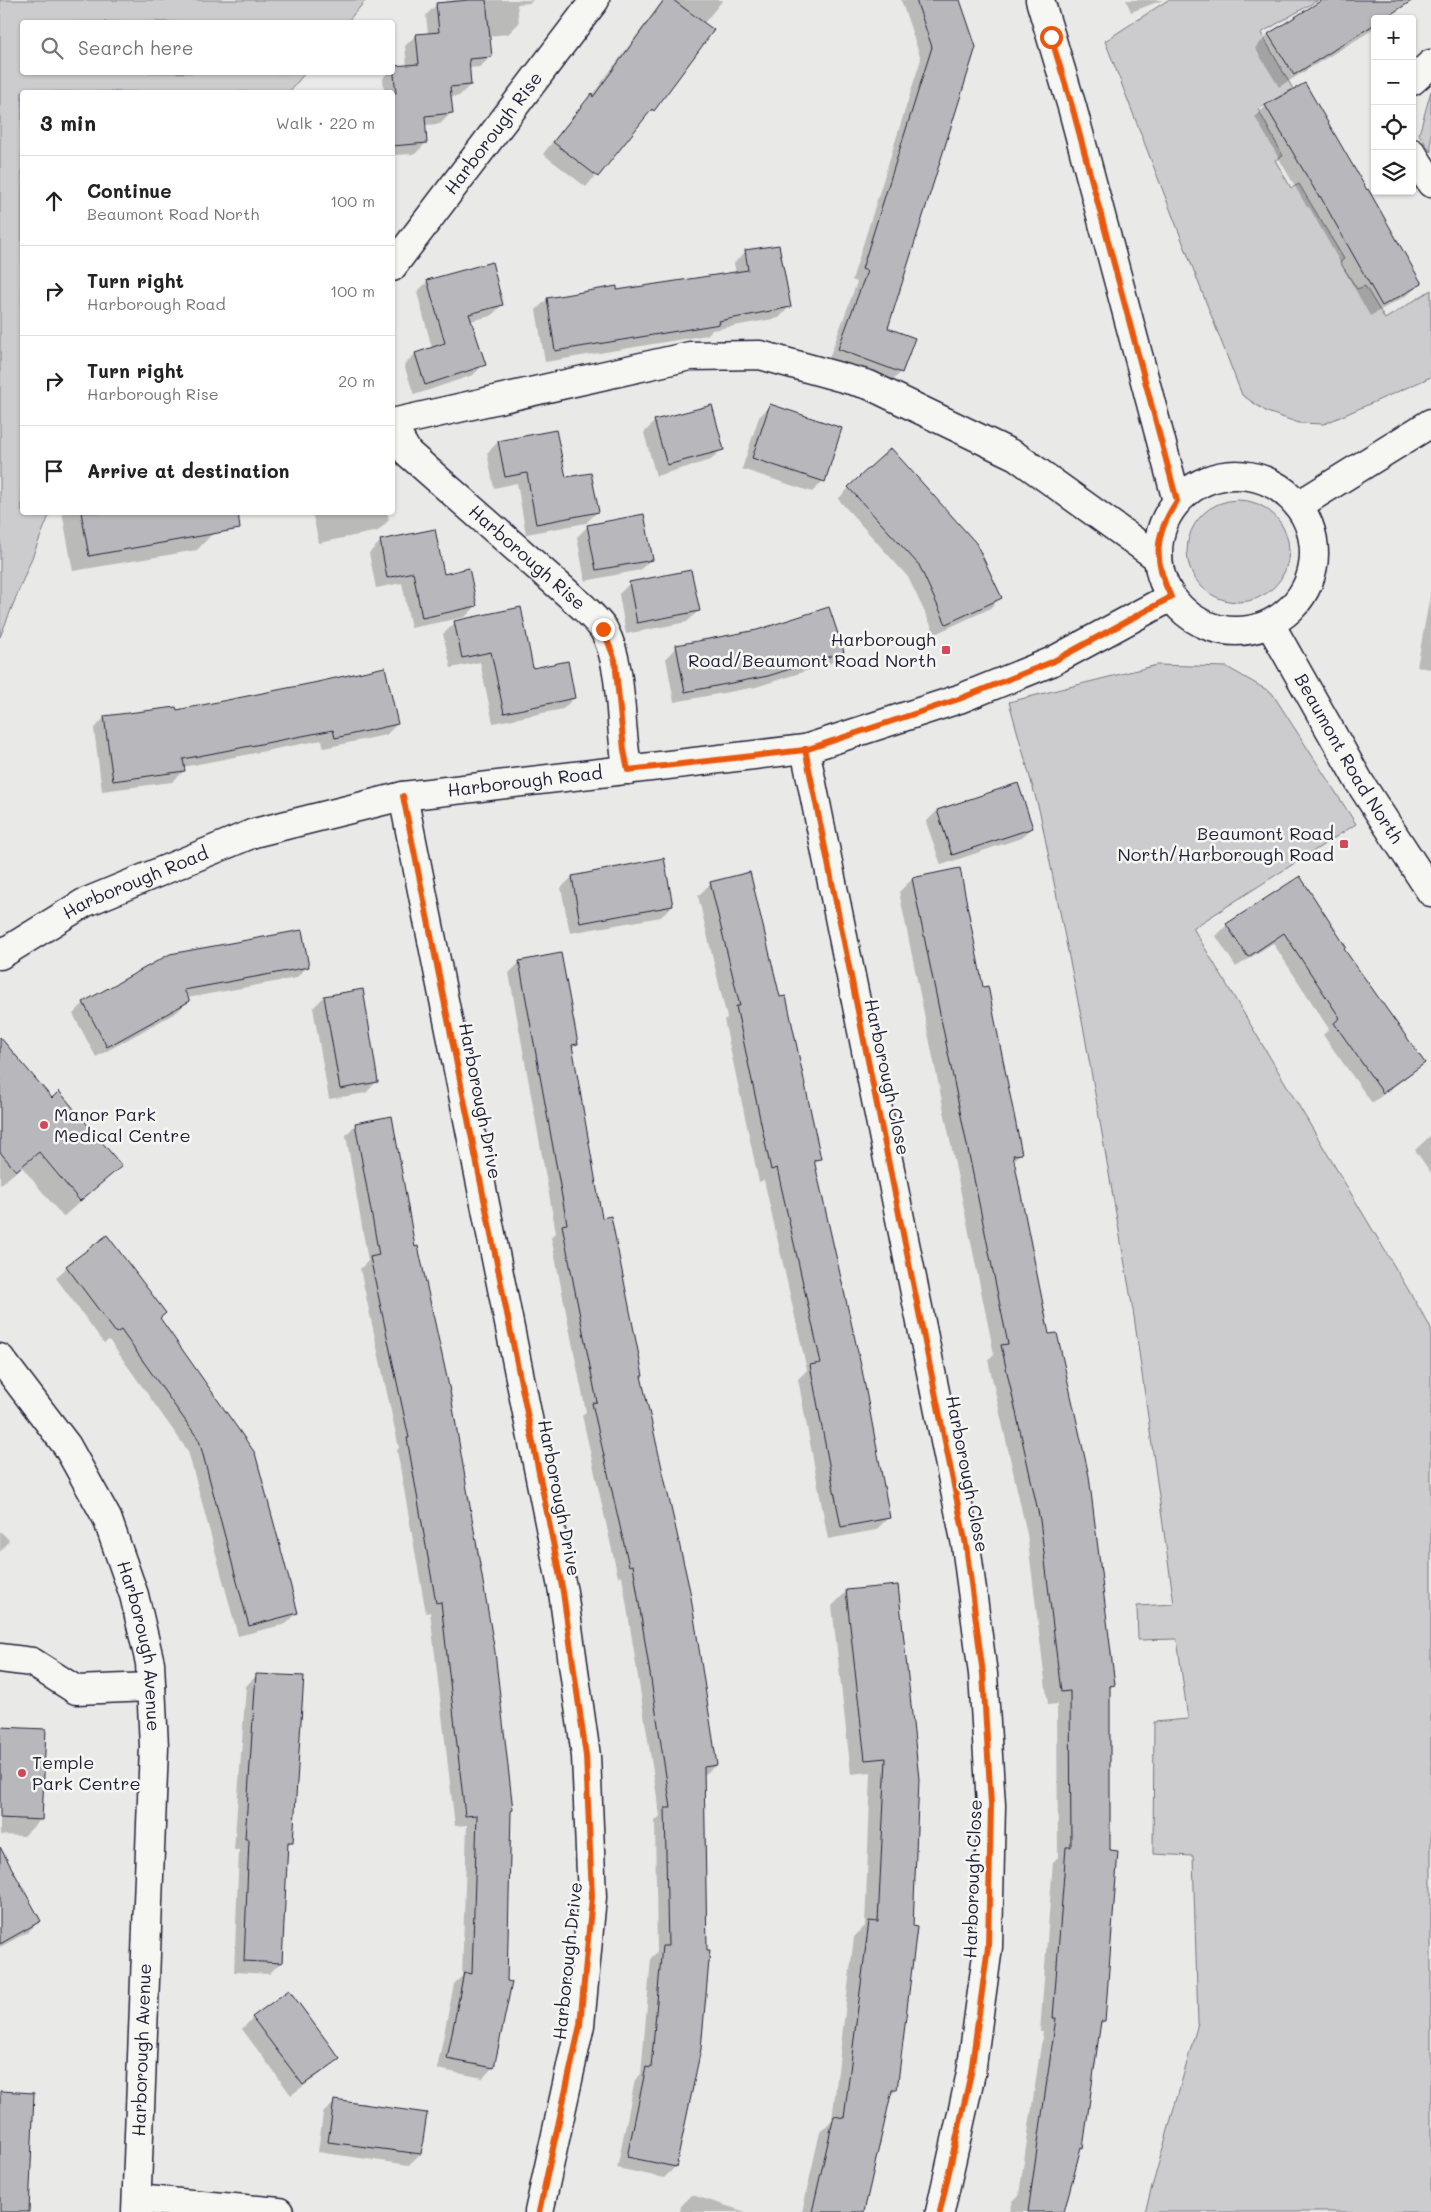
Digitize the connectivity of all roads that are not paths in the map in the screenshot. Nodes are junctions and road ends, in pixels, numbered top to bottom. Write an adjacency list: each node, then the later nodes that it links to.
1 (595, 0): 7 (street, Harborough Rise)
2 (1040, 0): 11 (street)
3 (1431, 64): 4 (street)
4 (1416, 77)
5 (1416, 159): 6 (street)
6 (1431, 183)
7 (395, 263)
8 (395, 423): 13 (street)
9 (1431, 423): 12 (street)
10 (395, 429): 17 (street, Harborough Rise)
11 (1177, 501): 12 (street); 13 (street)
12 (1299, 505): 15 (street)
13 (1158, 558): 14 (street)
14 (1171, 597): 15 (street); 16 (street, Harborough Road)
15 (1270, 624): 19 (street, Beaumont Road North)
16 (805, 750): 17 (street, Harborough Road); 27 (street, Harborough Close)
17 (628, 770): 18 (street, Harborough Road)
18 (403, 796): 20 (street, Harborough Road); 26 (street, Harborough Drive)
19 (1431, 892)
20 (0, 955)
21 (0, 1358): 23 (street, Harborough Avenue)
22 (0, 1658): 23 (street)
23 (151, 1687): 24 (street, Harborough Avenue)
24 (137, 2205): 25 (street)
25 (279, 2212)
26 (539, 2212)
27 (940, 2212)

